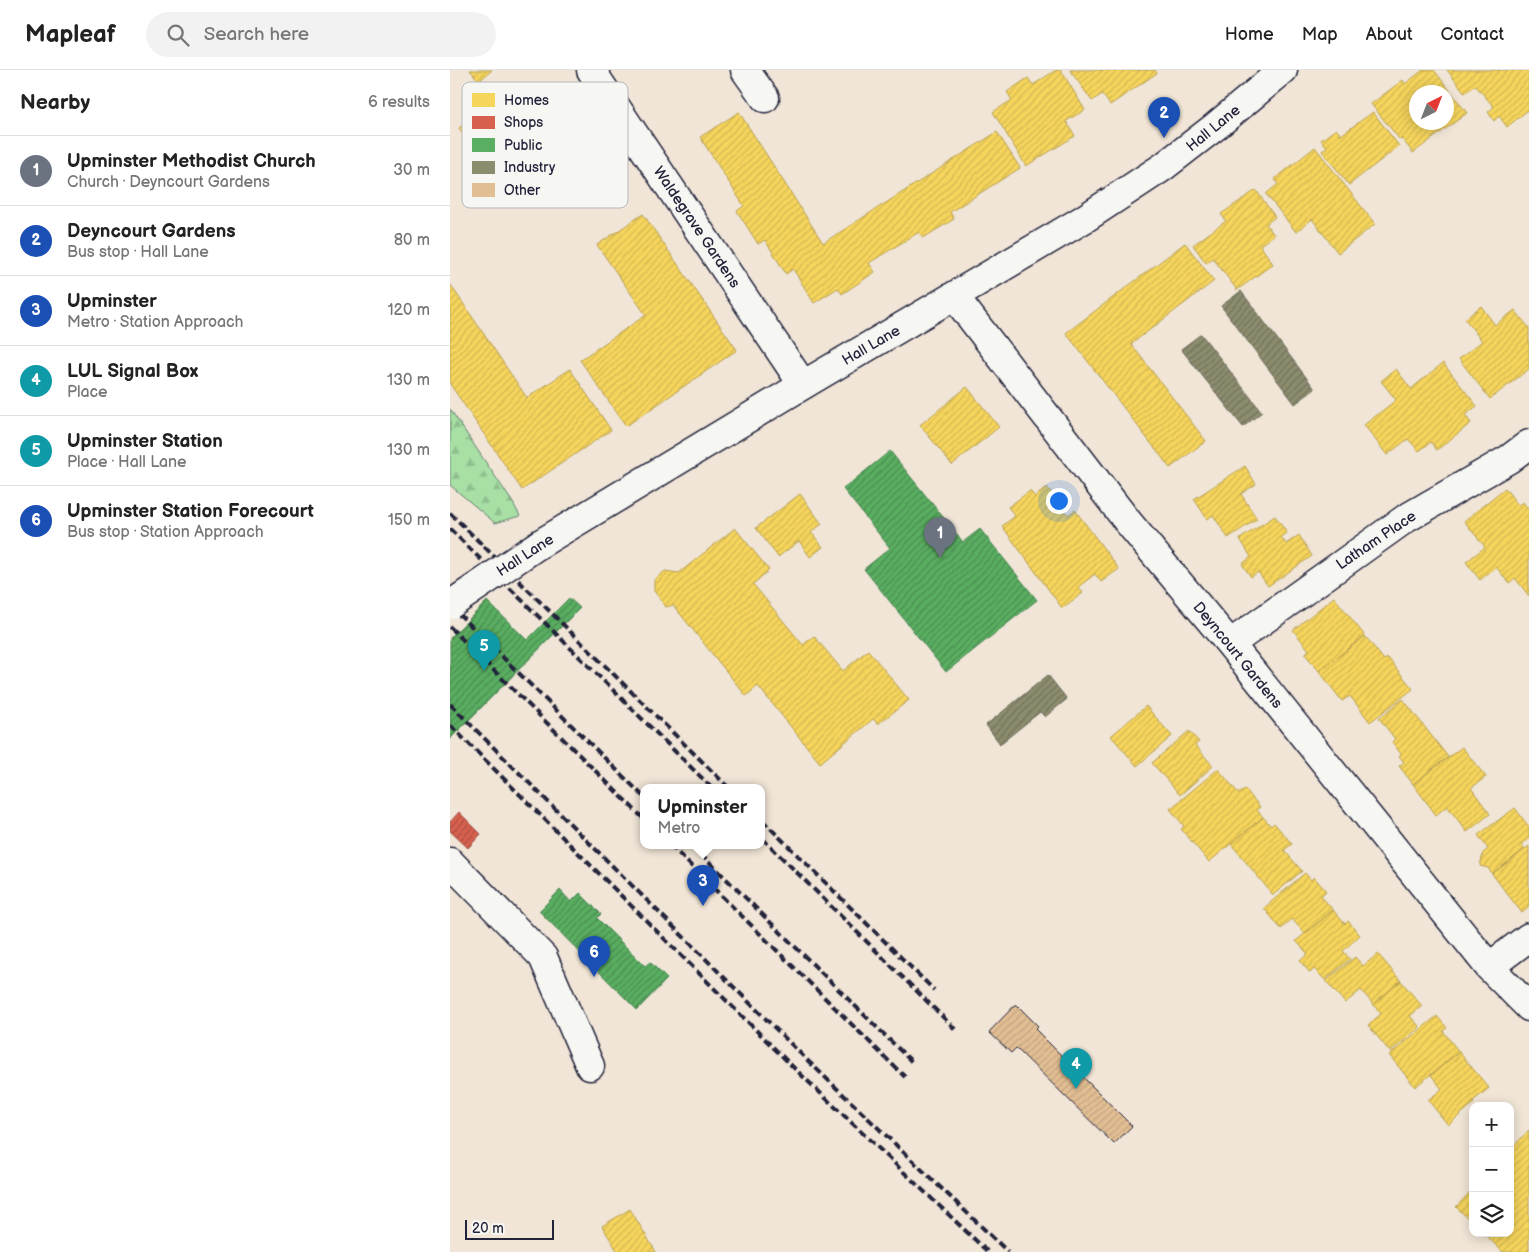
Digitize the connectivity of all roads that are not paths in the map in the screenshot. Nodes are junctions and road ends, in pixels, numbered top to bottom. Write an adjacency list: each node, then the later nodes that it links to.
1 (591, 70): 4 (street, Waldegrave Gardens)
2 (745, 70): 5 (street)
3 (1282, 70): 7 (street, Hall Lane)
4 (599, 82)
5 (765, 98)
6 (628, 125): 8 (street, Waldegrave Gardens)
7 (954, 297): 8 (street, Hall Lane); 11 (street, Deyncourt Gardens)
8 (803, 385): 10 (street, Hall Lane, bridge)
9 (1529, 444): 11 (street, Latham Place)
10 (450, 605)
11 (1230, 644): 14 (street, Deyncourt Gardens)
12 (450, 862): 16 (street)
13 (1529, 937): 14 (street)
14 (1490, 967): 15 (street, Deyncourt Gardens)
15 (1529, 1007)
16 (590, 1066)

